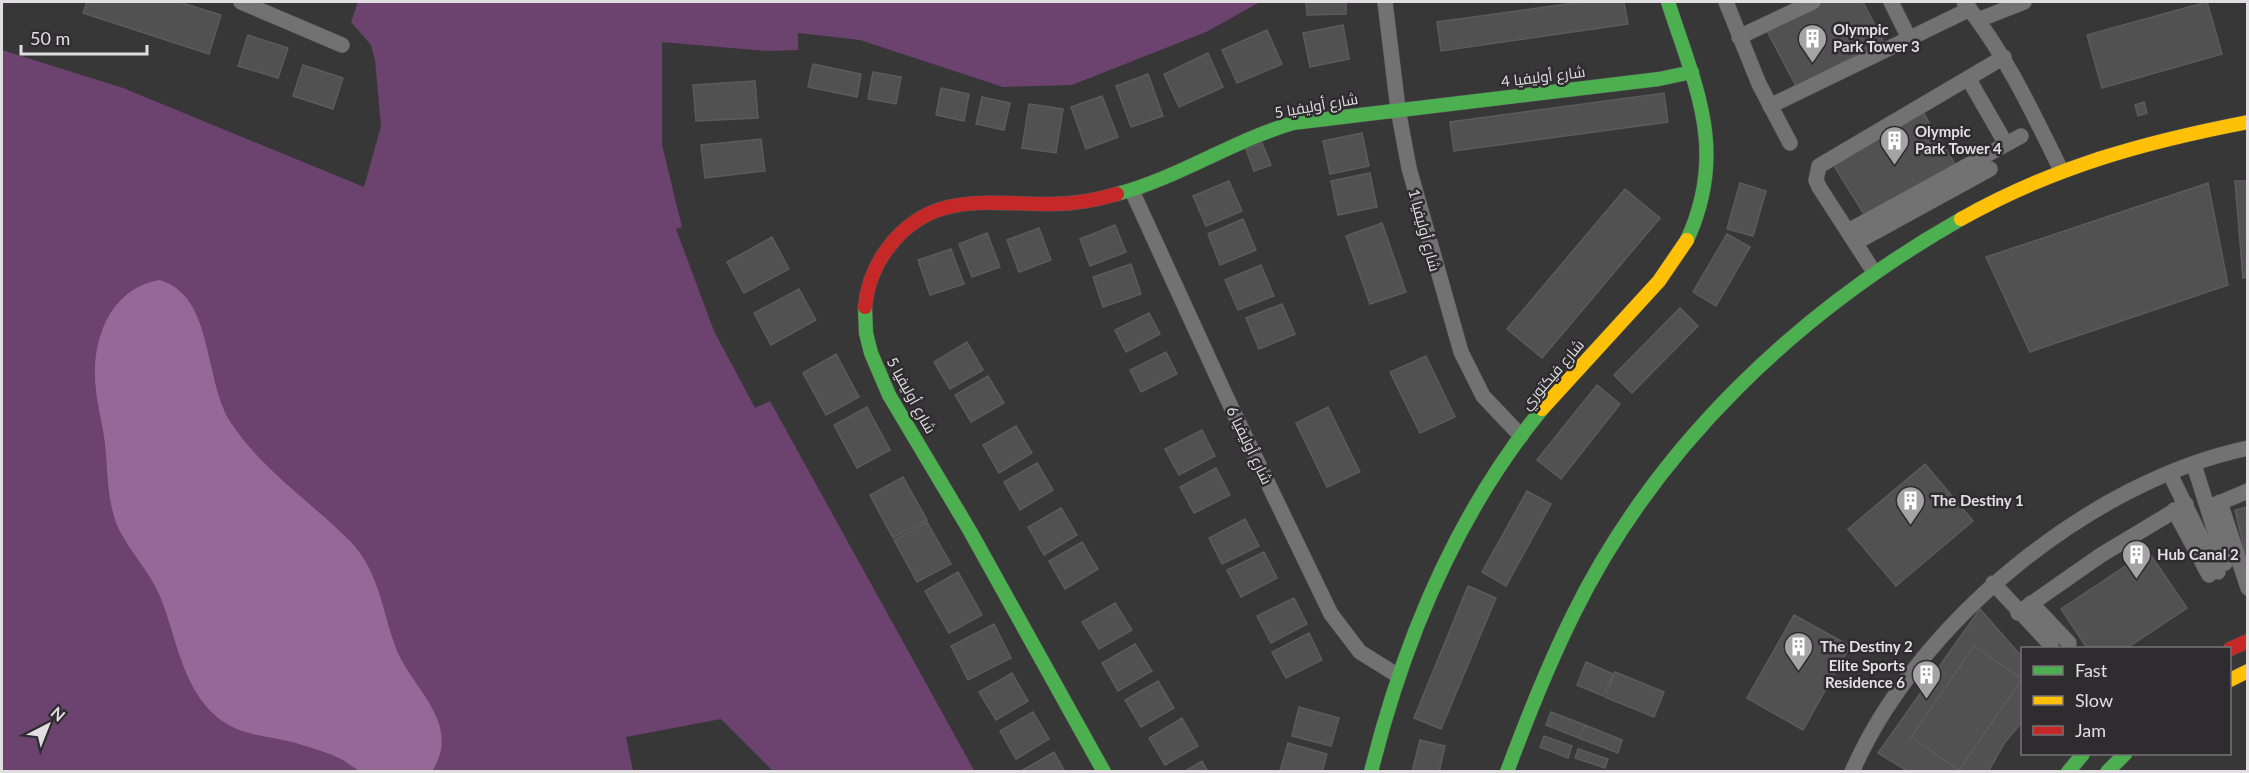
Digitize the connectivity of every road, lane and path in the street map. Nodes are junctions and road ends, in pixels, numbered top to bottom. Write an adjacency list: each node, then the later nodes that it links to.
1 (241, 2): 11 (street)
2 (1385, 2): 16 (street, شارع أوليفيا 1)
3 (1668, 2): 13 (street, شارع فيكتوري)
4 (1726, 2): 9 (street)
5 (1813, 2): 9 (street)
6 (1891, 2): 10 (street)
7 (2024, 2): 8 (street)
8 (1971, 10): 10 (street); 12 (street)
9 (1739, 37): 15 (street)
10 (1910, 38): 15 (street)
11 (342, 45)
12 (2004, 57): 14 (street); 22 (street)
13 (1692, 72): 16 (street, شارع أوليفيا 4); 26 (street, شارع فيكتوري)
14 (1968, 78): 20 (street); 24 (street)
15 (1770, 106): 19 (street)
16 (1398, 109): 23 (street, شارع أوليفيا 5); 26 (street, شارع أوليفيا 1)
17 (2247, 122): 22 (street)
18 (2021, 136): 20 (street)
19 (1790, 143)
20 (2006, 144): 24 (street)
21 (1990, 169): 24 (street)
22 (2061, 170): 25 (street)
23 (1132, 191): 41 (street, شارع أوليفيا 6); 45 (street, شارع أوليفيا 5)
24 (1851, 237): 25 (street)
25 (1874, 272): 47 (street)
26 (1521, 436): 41 (street, شارع فيكتوري)
27 (2247, 448): 28 (street)
28 (2194, 465): 29 (street); 31 (street)
29 (2170, 474): 32 (street); 33 (street)
30 (2247, 490): 31 (street)
31 (2213, 505): 32 (street); 34 (street)
32 (2180, 507): 35 (street)
33 (1993, 583): 35 (street); 48 (street)
34 (2247, 588)
35 (2024, 608): 37 (street); 38 (street)
36 (2247, 641): 39 (street)
37 (2069, 643)
38 (2051, 645)
39 (2231, 648)
40 (2247, 671): 42 (street)
41 (1397, 675): 46 (street, شارع فيكتوري)
42 (2231, 679)
43 (2081, 755): 49 (street)
44 (2123, 755): 50 (street)
45 (1104, 771)
46 (1371, 771)
47 (1507, 771)
48 (1852, 771)
49 (2068, 771)
50 (2107, 771)

